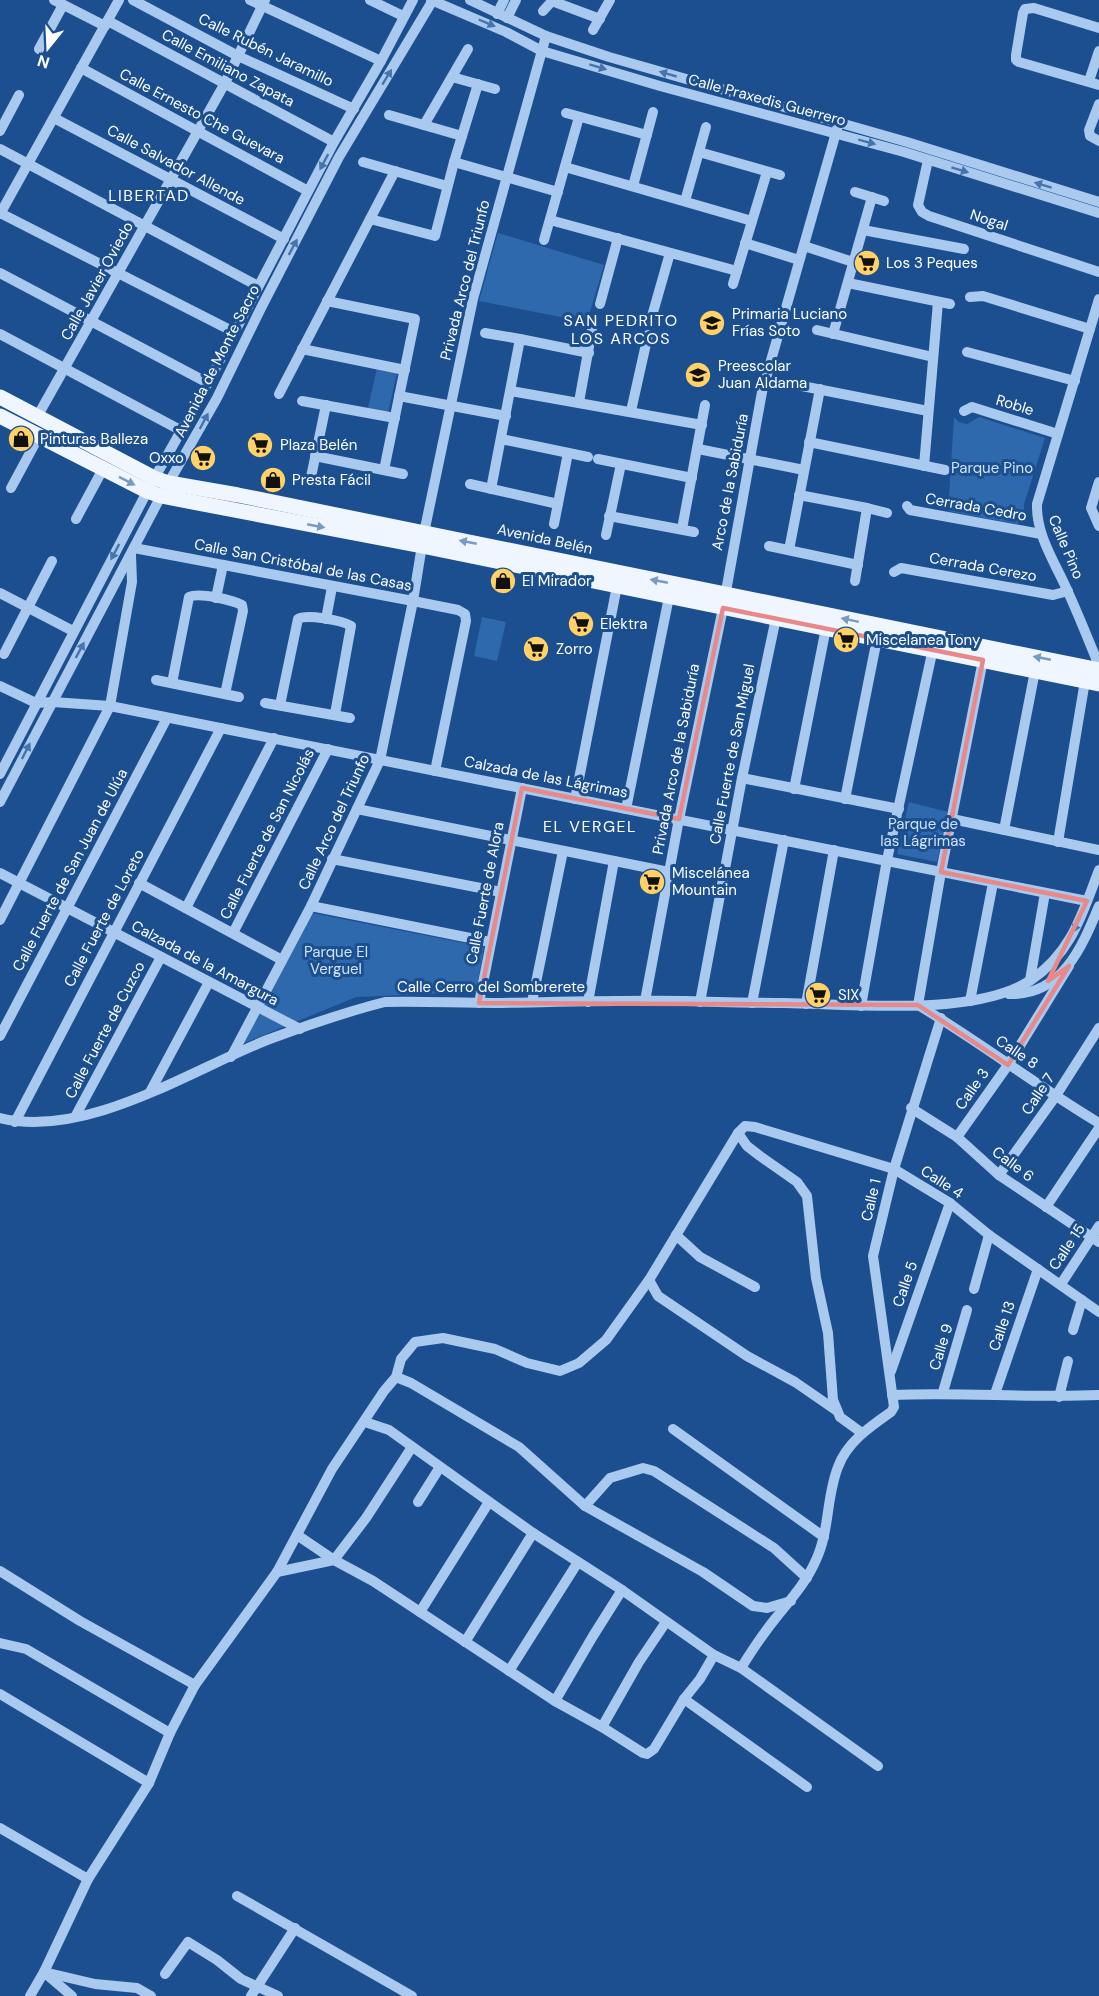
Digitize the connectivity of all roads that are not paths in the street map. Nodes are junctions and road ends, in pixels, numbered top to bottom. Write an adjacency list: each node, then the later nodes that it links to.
1 (119, 0): 18 (street)
2 (133, 0): 26 (street, Calle Rubén Jaramillo)
3 (250, 0): 13 (street)
4 (370, 0): 15 (street)
5 (412, 0): 15 (street, Avenida de Monte Sacro)
6 (433, 0): 24 (street, Calle Praxedis Guerrero, one-way to 24); 158 (street, Avenida de Monte Sacro, one-way to 6)
7 (470, 0): 16 (street, Calle Praxedis Guerrero)
8 (504, 0): 16 (street)
9 (516, 0): 16 (street)
10 (610, 0): 17 (street)
11 (552, 1): 14 (street); 17 (street)
12 (59, 2): 18 (street, Calle Emiliano Zapata); 22 (street)
13 (263, 3): 26 (street, Calle Javier Oviedo); 27 (street)
14 (543, 11)
15 (404, 16): 27 (street, Avenida de Monte Sacro)
16 (502, 16): 21 (street, Calle Praxedis Guerrero)
17 (600, 19): 20 (street)
18 (106, 24): 28 (street); 30 (street, Calle Emiliano Zapata)
19 (1099, 28): 31 (street)
20 (593, 30)
21 (546, 36): 24 (street, Privada Arco del Triunfo); 42 (street, Calle Praxedis Guerrero, one-way to 21)
22 (39, 49)
23 (468, 50): 29 (street)
24 (542, 51): 47 (street, Calle Praxedis Guerrero, one-way to 47); 62 (street, Privada Arco del Triunfo)
25 (1099, 51): 31 (street)
26 (238, 56): 30 (street, Calle Javier Oviedo); 36 (street, Calle Rubén Jaramillo)
27 (381, 61): 36 (street, Avenida de Monte Sacro)
28 (81, 69): 40 (street); 45 (street, Calle Ernesto Che Guevara)
29 (452, 76): 32 (street); 43 (street)
30 (225, 83): 45 (street, Calle Javier Oviedo); 51 (street, Calle Emiliano Zapata)
31 (1094, 83)
32 (478, 84): 33 (street); 49 (street)
33 (495, 89)
34 (19, 94): 46 (street)
35 (1099, 104): 50 (street)
36 (354, 109): 51 (street, Avenida de Monte Sacro)
37 (653, 112): 48 (street)
38 (566, 113): 41 (street)
39 (389, 115): 43 (street)
40 (54, 117): 57 (street); 63 (street, Calle Salvador Allende)
41 (579, 117): 48 (street); 58 (street)
42 (839, 122): 47 (street, Arco de la Sabiduría); 72 (street, Calle Praxedis Guerrero, one-way to 42)
43 (424, 125): 49 (street)
44 (706, 127): 53 (street)
45 (198, 130): 63 (street, Calle Javier Oviedo); 66 (street, Calle Ernesto Che Guevara)
46 (0, 131)
47 (836, 134): 54 (street, Calle Praxedis Guerrero, one-way to 54); 84 (street, Arco de la Sabiduría)
48 (647, 135): 65 (street)
49 (462, 136): 56 (street)
50 (1099, 141)
51 (334, 142): 66 (street, Avenida de Monte Sacro, one-way to 66)
52 (0, 149): 57 (street)
53 (699, 152): 60 (street); 70 (street)
54 (928, 160): 73 (street, Calle Praxedis Guerrero, one-way to 73); 90 (street, Nogal)
55 (363, 162): 59 (street)
56 (454, 162): 62 (street); 64 (street)
57 (28, 163): 74 (street); 78 (street)
58 (566, 167): 65 (street); 67 (street)
59 (395, 171): 64 (street); 75 (street)
60 (767, 172): 61 (street); 77 (street)
61 (780, 176)
62 (507, 177): 67 (street); 128 (street, Privada Arco del Triunfo)
63 (171, 178): 78 (street, Calle Javier Oviedo); 81 (street, Calle Salvador Allende)
64 (447, 186): 75 (street)
65 (633, 186): 70 (street)
66 (308, 191): 81 (street, Avenida de Monte Sacro)
67 (558, 192): 76 (street)
68 (855, 192): 69 (street)
69 (872, 197): 71 (street); 79 (street)
70 (685, 201): 77 (street)
71 (884, 201)
72 (1099, 202)
73 (1099, 213)
74 (0, 214): 92 (street)
75 (370, 219): 98 (street)
76 (550, 220): 80 (street); 82 (street)
77 (752, 221): 83 (street)
78 (145, 226): 92 (street, Calle Javier Oviedo); 95 (street)
79 (863, 230): 85 (street); 88 (street)
80 (618, 238): 86 (street); 99 (street)
81 (284, 239): 95 (street, Avenida de Monte Sacro)
82 (544, 240)
83 (745, 243): 87 (street); 89 (street)
84 (804, 246): 87 (street, Arco de la Sabiduría); 88 (street)
85 (964, 249)
86 (670, 253): 89 (street); 100 (street)
87 (800, 260): 146 (street, Arco de la Sabiduría)
88 (854, 262): 93 (street)
89 (737, 271): 94 (street)
90 (1099, 272)
91 (0, 273): 101 (street)
92 (118, 273): 101 (street, Calle Javier Oviedo); 105 (street)
93 (848, 283): 108 (street); 114 (street)
94 (733, 284)
95 (258, 286): 105 (street, Avenida de Monte Sacro)
96 (970, 297): 102 (street)
97 (1099, 299): 102 (street, Calle Pino)
98 (327, 302): 111 (street); 116 (street)
99 (600, 304)
100 (652, 316)
101 (92, 321): 115 (street, Calle Javier Oviedo); 118 (street)
102 (1090, 329): 117 (street, Calle Pino)
103 (592, 330): 113 (street)
104 (817, 330): 108 (street)
105 (234, 332): 118 (street, Avenida de Monte Sacro)
106 (485, 333): 110 (street)
107 (0, 334): 115 (street)
108 (833, 334): 114 (street)
109 (648, 336): 130 (street)
110 (520, 339): 113 (street); 121 (street)
111 (302, 349): 116 (street); 122 (street)
112 (968, 352): 117 (street)
113 (589, 353): 126 (street)
114 (933, 357): 131 (street)
115 (65, 369): 135 (street, Calle Javier Oviedo); 138 (street)
116 (405, 370): 123 (street)
117 (1075, 381): 139 (street, Calle Pino)
118 (208, 383): 138 (street, Avenida de Monte Sacro)
119 (802, 386): 120 (street)
120 (820, 389): 131 (street); 142 (street)
121 (511, 391): 126 (street); 134 (street)
122 (279, 394)
123 (399, 396): 128 (street); 136 (street)
124 (0, 397): 135 (main road, Avenida Belén)
125 (302, 401): 127 (street)
126 (579, 402): 130 (street)
127 (326, 405): 136 (street); 145 (street)
128 (451, 405): 134 (street); 174 (street, Privada Arco del Triunfo)
129 (705, 405): 137 (street)
130 (631, 411): 137 (street)
131 (928, 411): 148 (street)
132 (964, 411): 139 (street, Roble)
133 (0, 416): 140 (main road, Avenida Belén)
134 (506, 416): 141 (street)
135 (38, 417): 158 (main road, Avenida Belén)
136 (395, 418): 150 (street)
137 (702, 425): 143 (street)
138 (182, 430): 158 (street, Avenida de Monte Sacro)
139 (1058, 434): 172 (street, Calle Pino)
140 (39, 436): 149 (main road, Avenida Belén); 159 (street)
141 (501, 439): 144 (street); 160 (street)
142 (809, 441): 148 (street); 151 (street)
143 (698, 448): 146 (street); 155 (street)
144 (568, 453): 147 (street); 162 (street)
145 (315, 456): 150 (street); 154 (street)
146 (750, 460): 151 (street); 190 (street, Arco de la Sabiduría)
147 (621, 464): 155 (street); 166 (street)
148 (924, 466): 152 (street)
149 (103, 469): 158 (main road, Avenida Belén, one-way to 158); 167 (street)
150 (384, 470): 153 (street)
151 (804, 470): 161 (street)
152 (945, 470)
153 (403, 474)
154 (311, 477)
155 (692, 478): 170 (street)
156 (1099, 482): 169 (street)
157 (470, 484): 160 (street)
158 (158, 487): 174 (main road, Avenida Belén); 177 (street, Avenida de Monte Sacro); 195 (street, Avenida de Monte Sacro, one-way to 195)
159 (11, 488)
160 (491, 489): 162 (street)
161 (799, 495): 164 (street); 176 (street)
162 (558, 504): 168 (street)
163 (908, 506): 172 (street, Cerrada Cedro)
164 (867, 508): 165 (street); 180 (street)
165 (887, 513)
166 (609, 516): 170 (street); 173 (street)
167 (76, 519)
168 (554, 524)
169 (1099, 526)
170 (682, 530): 171 (street)
171 (694, 532)
172 (1041, 534): 185 (street, Calle Pino)
173 (606, 535)
174 (423, 540): 183 (main road, Avenida Belén); 189 (street, Calle Arco del Triunfo); 190 (main road, Avenida Belén, one-way to 174)
175 (770, 546): 176 (street)
176 (789, 550): 180 (street)
177 (132, 552): 179 (street, Calle San Cristóbal de las Casas); 208 (street, Avenida de Monte Sacro, one-way to 177); 212 (street)
178 (52, 561): 191 (street)
179 (223, 565): 184 (street, Calle San Cristóbal de las Casas); 188 (street)
180 (858, 565): 182 (street)
181 (894, 572): 185 (street, Cerrada Cerezo)
182 (855, 581)
183 (617, 586): 187 (main road, Avenida Belén); 226 (street)
184 (332, 587): 189 (street, Calle San Cristóbal de las Casas); 193 (street)
185 (1068, 591): 200 (street, Calle Pino)
186 (0, 593): 191 (street)
187 (669, 597): 190 (main road, Avenida Belén); 229 (street)
188 (216, 598): 203 (street); 206 (street)
189 (413, 601): 219 (street, Calle Arco del Triunfo); 220 (street, Calle San Cristóbal de las Casas)
190 (724, 601): 192 (main road, Avenida Belén); 197 (main road, Avenida Belén, one-way to 190); 231 (street, Privada Arco de la Sabiduría)
191 (28, 608): 195 (street); 198 (street)
192 (776, 618): 194 (main road, Avenida Belén); 222 (street, Calle Fuerte de San Miguel)
193 (326, 619): 211 (street); 213 (street)
194 (826, 628): 196 (main road, Avenida Belén); 224 (street)
195 (73, 631): 209 (street, Avenida de Monte Sacro)
196 (877, 639): 197 (main road, Avenida Belén); 225 (street)
197 (934, 644): 199 (main road, Avenida Belén); 200 (main road, Avenida Belén, one-way to 197); 230 (street)
198 (4, 654)
199 (983, 660): 201 (main road, Avenida Belén); 232 (street)
200 (1099, 668)
201 (1035, 671): 204 (main road, Avenida Belén); 234 (street)
202 (156, 680): 203 (street)
203 (172, 683): 206 (street)
204 (1092, 683): 237 (street)
205 (0, 686): 209 (street, Calzada de las Lágrimas)
206 (225, 694): 207 (street)
207 (239, 697)
208 (53, 702): 209 (street, Calzada de las Lágrimas); 212 (street, Calzada de las Lágrimas); 227 (street, Avenida de Monte Sacro, one-way to 208)
209 (36, 703): 221 (street, Avenida de Monte Sacro)
210 (265, 703): 211 (street)
211 (280, 705): 213 (street)
212 (110, 706): 214 (street, Calzada de las Lágrimas); 248 (street)
213 (335, 714): 215 (street)
214 (167, 718): 216 (street, Calzada de las Lágrimas); 256 (street, Calle Fuerte de San Juan de Ulúa)
215 (350, 718)
216 (221, 728): 217 (street, Calzada de las Lágrimas); 249 (street, Calle Fuerte de Loreto)
217 (274, 738): 218 (street, Calzada de las Lágrimas); 257 (street)
218 (328, 749): 219 (street, Calzada de las Lágrimas); 260 (street, Calle Fuerte de San Nicolás)
219 (380, 760): 220 (street, Calzada de las Lágrimas); 228 (street, Calle Arco del Triunfo)
220 (435, 771): 223 (street, Calzada de las Lágrimas)
221 (0, 774)
222 (742, 778): 224 (street); 233 (street, Calle Fuerte de San Miguel)
223 (522, 788): 226 (street, Calzada de las Lágrimas); 235 (street, Calle Fuerte de Alora)
224 (794, 789): 225 (street)
225 (845, 798): 230 (street)
226 (574, 799): 229 (street, Calzada de las Lágrimas)
227 (0, 802)
228 (357, 809): 235 (street); 241 (street, Calle Arco del Triunfo)
229 (626, 809): 231 (street, Calzada de las Lágrimas)
230 (899, 809): 242 (street)
231 (679, 819): 233 (street, Calzada de las Lágrimas); 245 (street, Privada Arco de la Sabiduría)
232 (952, 819): 234 (street); 247 (street)
233 (732, 830): 236 (street, Calzada de las Lágrimas); 272 (street, Calle Fuerte de San Miguel)
234 (1004, 830): 237 (street)
235 (511, 840): 238 (street); 251 (street, Calle Fuerte de Alora)
236 (784, 840): 239 (street, Calzada de las Lágrimas); 274 (street)
237 (1058, 842): 240 (street)
238 (563, 850): 243 (street); 270 (street)
239 (834, 850): 242 (street, Calzada de las Lágrimas); 275 (street)
240 (1099, 850)
241 (332, 859): 251 (street); 254 (street, Calle Arco del Triunfo)
242 (887, 860): 247 (street, Calzada de las Lágrimas); 277 (street)
243 (614, 861): 245 (street); 271 (street)
244 (1099, 870): 253 (street, Calle Cerro del Sombrerete)
245 (669, 872): 268 (street, Privada Arco de la Sabiduría)
246 (0, 873): 248 (street, Calzada de la Amargura)
247 (942, 873): 250 (street, Calzada de las Lágrimas); 276 (street)
248 (19, 883): 256 (street, Calzada de la Amargura); 258 (street)
249 (140, 883): 257 (street); 259 (street, Calle Fuerte de Loreto)
250 (993, 883): 252 (street, Calzada de las Lágrimas); 269 (street)
251 (501, 892): 261 (street, Calle Fuerte de Alora)
252 (1045, 893): 253 (street, Calzada de las Lágrimas); 265 (street)
253 (1087, 901): 265 (street, Calle Cerro del Sombrerete, one-way to 265)
254 (311, 906): 261 (street); 263 (street, Calle Arco del Triunfo)
255 (1099, 906): 264 (street, Calle Cerro del Sombrerete)
256 (68, 908): 259 (street, Calzada de la Amargura); 282 (street, Calle Fuerte de San Juan de Ulúa)
257 (186, 908): 260 (street)
258 (0, 920)
259 (114, 932): 262 (street, Calzada de la Amargura); 290 (street, Calle Fuerte de Loreto)
260 (233, 933): 263 (street)
261 (490, 942): 273 (street, Calle Fuerte de Alora)
262 (161, 957): 266 (street, Calzada de la Amargura); 288 (street, Calle Fuerte de Cuzco)
263 (282, 960): 278 (street, Calle Arco del Triunfo)
264 (1069, 966): 267 (street, Calle Cerro del Sombrerete); 284 (street, Calle 3)
265 (1030, 980): 267 (street, Calle Cerro del Sombrerete)
266 (209, 982): 278 (street, Calzada de la Amargura); 285 (street)
267 (1002, 993): 269 (street, Calle Cerro del Sombrerete)
268 (645, 1001): 271 (street, Calle Cerro del Sombrerete); 272 (street, Calle Cerro del Sombrerete)
269 (970, 1001): 276 (street, Calle Cerro del Sombrerete)
270 (532, 1002): 271 (street, Calle Cerro del Sombrerete); 273 (street, Calle Cerro del Sombrerete)
271 (588, 1002)
272 (700, 1002): 274 (street, Calle Cerro del Sombrerete)
273 (478, 1003): 281 (street, Calle Cerro del Sombrerete)
274 (752, 1003): 275 (street, Calle Cerro del Sombrerete)
275 (806, 1004): 277 (street, Calle Cerro del Sombrerete)
276 (918, 1005): 277 (street, Calle Cerro del Sombrerete); 279 (street, Calle 8)
277 (861, 1006)
278 (257, 1008): 281 (street, Calzada de la Amargura); 283 (street, Calle Arco del Triunfo)
279 (941, 1018): 284 (street, Calle 8); 287 (street, Calle 1)
280 (1099, 1028): 286 (street, Calle 7)
281 (300, 1029): 283 (street, Calle Cerro del Sombrerete)
282 (0, 1036)
283 (231, 1057): 285 (street, Calle Cerro del Sombrerete)
284 (1008, 1065): 286 (street, Calle 8); 294 (street, Calle 3)
285 (150, 1092): 288 (street, Calle Cerro del Sombrerete)
286 (1055, 1097): 291 (street, Calle 8); 296 (street, Calle 7)
287 (911, 1108): 294 (street, Calle 6); 295 (street, Calle 1)
288 (75, 1117): 290 (street, Calle Cerro del Sombrerete)
289 (0, 1118): 290 (street, Calle Cerro del Sombrerete)
290 (15, 1122)
291 (1099, 1123)
292 (1099, 1128): 298 (street)
293 (741, 1130): 295 (street, Calle 4); 300 (street); 320 (street)
294 (957, 1137): 296 (street, Calle 6)
295 (894, 1168): 297 (street, Calle 4); 313 (street, Calle 1)
296 (999, 1175): 298 (street, Calle 6)
297 (950, 1203): 301 (street, Calle 4); 313 (street, Calle 5)
298 (1046, 1207): 302 (street, Calle 6)
299 (1099, 1226): 302 (street, Calle 15)
300 (676, 1235): 304 (street); 306 (street)
301 (989, 1235): 303 (street, Calle 4); 307 (street)
302 (1095, 1240): 305 (street, Calle 15)
303 (1038, 1269): 305 (street, Calle 4); 316 (street, Calle 13)
304 (650, 1280): 314 (street); 320 (street)
305 (1061, 1284): 308 (street, Calle 4)
306 (755, 1287)
307 (974, 1289)
308 (1082, 1300): 310 (street, Calle 4); 311 (street)
309 (967, 1310): 315 (street, Calle 9)
310 (1099, 1312)
311 (1072, 1330)
312 (1068, 1361): 319 (street)
313 (890, 1374): 317 (street, Calle 1)
314 (396, 1377): 321 (street); 328 (street)
315 (943, 1392): 316 (street); 317 (street)
316 (995, 1394): 319 (street)
317 (892, 1395): 323 (street)
318 (1099, 1395): 319 (street)
319 (1059, 1397)
320 (837, 1411): 323 (street)
321 (365, 1422): 324 (street); 330 (street)
322 (673, 1429): 331 (street)
323 (862, 1433): 331 (street)
324 (412, 1447): 325 (street); 332 (street)
325 (440, 1467): 326 (street); 327 (street)
326 (418, 1502)
327 (489, 1502): 329 (street); 339 (street)
328 (585, 1506): 336 (street); 338 (street)
329 (533, 1533): 333 (street); 341 (street)
330 (297, 1535): 332 (street); 335 (street)
331 (824, 1537): 336 (street)
332 (334, 1560): 335 (street); 339 (street)
333 (578, 1562): 337 (street); 345 (street)
334 (0, 1571): 346 (street)
335 (277, 1572): 346 (street)
336 (807, 1578): 338 (street)
337 (622, 1590): 340 (street); 349 (street)
338 (791, 1601): 344 (street)
339 (420, 1612): 341 (street)
340 (666, 1622): 343 (street); 350 (street)
341 (465, 1642): 345 (street)
342 (0, 1643): 351 (street)
343 (714, 1655): 344 (street); 348 (street)
344 (741, 1668): 352 (street)
345 (509, 1671): 349 (street)
346 (195, 1685): 351 (street)
347 (1, 1696): 353 (street)
348 (684, 1699): 350 (street); 354 (street)
349 (555, 1701): 350 (street)
350 (602, 1727)
351 (170, 1733): 353 (street)
352 (878, 1766)
353 (150, 1783): 356 (street)
354 (807, 1787)
355 (0, 1828): 356 (street)
356 (88, 1879): 359 (street)
357 (237, 1896): 358 (street)
358 (295, 1928): 361 (street); 367 (street)
359 (44, 1972): 362 (street); 363 (street); 364 (street)
360 (165, 1974): 361 (street)
361 (258, 1986): 365 (street); 366 (street)
362 (30, 1996)
363 (72, 1996)
364 (151, 1996)
365 (252, 1996)
366 (278, 1996)
367 (412, 1996)

